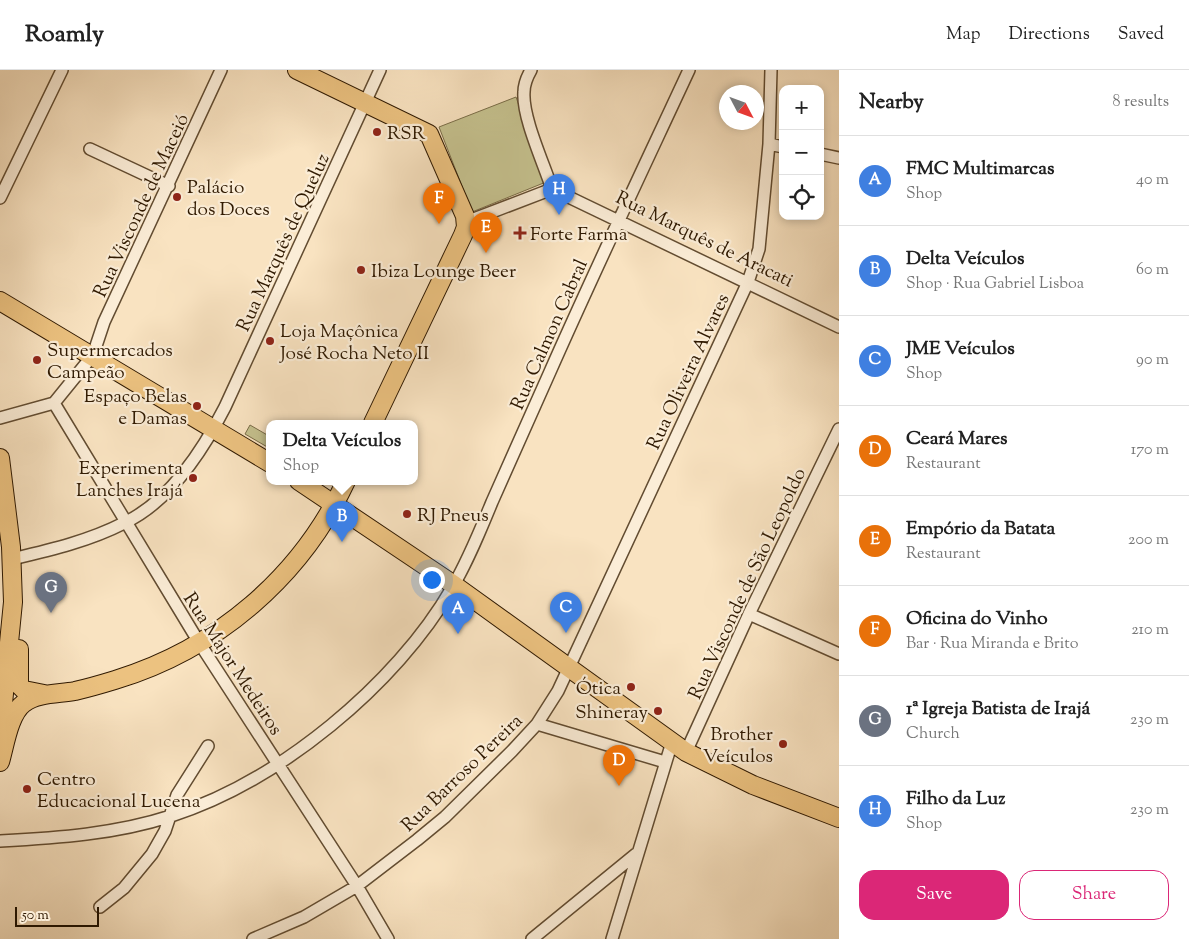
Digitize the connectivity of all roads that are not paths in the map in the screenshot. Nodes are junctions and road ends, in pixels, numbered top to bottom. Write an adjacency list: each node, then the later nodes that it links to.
1 (62, 70): 16 (street)
2 (221, 70): 14 (street, Rua Visconde de Maceió)
3 (297, 70): 8 (main road)
4 (380, 70): 8 (street, Rua Marquês de Queluz)
5 (531, 70): 15 (street)
6 (689, 70): 17 (street, Rua Calmon Cabral)
7 (771, 70): 9 (street, Rua Oliveira Alvares)
8 (365, 102): 18 (main road); 26 (street, Rua Marquês de Queluz)
9 (769, 144): 10 (street); 19 (street, Rua Oliveira Alvares)
10 (779, 146)
11 (90, 149): 14 (street)
12 (824, 155): 13 (street)
13 (839, 158)
14 (169, 186): 22 (street, Rua Visconde de Maceió)
15 (552, 189): 17 (street, Rua Marquês de Aracati); 18 (street)
16 (0, 198)
17 (618, 220): 19 (street, Rua Marquês de Aracati); 37 (street, Rua Calmon Cabral)
18 (466, 222): 25 (main road)
19 (748, 282): 21 (street, Rua Marquês de Aracati); 42 (street, Rua Oliveira Alvares)
20 (0, 301): 22 (main road)
21 (839, 327)
22 (93, 355): 23 (street); 26 (main road)
23 (54, 403): 24 (street); 35 (street, Rua Major Medeiros)
24 (0, 418)
25 (374, 420)
26 (214, 428): 29 (main road); 35 (street, Rua Marquês de Queluz)
27 (839, 429): 39 (street, Rua Visconde de São Leopoldo)
28 (0, 458): 36 (main road)
29 (266, 460)
30 (306, 485): 33 (main road)
31 (345, 485): 33 (main road)
32 (345, 485): 34 (main road)
33 (335, 504): 34 (main road); 40 (main road)
34 (360, 520): 37 (main road)
35 (126, 523): 36 (street, Rua Marquês de Queluz); 40 (street, Rua Major Medeiros)
36 (12, 559): 38 (main road)
37 (454, 585): 42 (main road); 50 (street, Rua Calmon Cabral)
38 (9, 597): 43 (main road); 45 (main road)
39 (749, 614): 41 (street); 47 (street, Rua Visconde de São Leopoldo)
40 (200, 644): 43 (main road); 50 (street, Rua Major Medeiros)
41 (839, 654)
42 (569, 670): 44 (street, Rua Barroso Pereira); 47 (main road)
43 (48, 695): 48 (main road)
44 (537, 724): 49 (street); 55 (street, Rua Barroso Pereira)
45 (0, 734)
46 (208, 746): 51 (street)
47 (679, 747): 49 (street, Rua Visconde de São Leopoldo); 52 (main road)
48 (0, 762)
49 (665, 762): 54 (street, Rua Visconde de São Leopoldo)
50 (279, 765): 51 (street, Rua Calmon Cabral); 55 (street, Rua Major Medeiros)
51 (170, 817): 53 (street, Rua Calmon Cabral); 56 (street)
52 (839, 818)
53 (0, 841)
54 (636, 854): 59 (street); 60 (street, Rua Visconde de São Leopoldo)
55 (357, 886): 57 (street, Rua Barroso Pereira); 58 (street, Rua Major Medeiros)
56 (100, 907)
57 (253, 939)
58 (388, 939)
59 (532, 939)
60 (612, 939)

